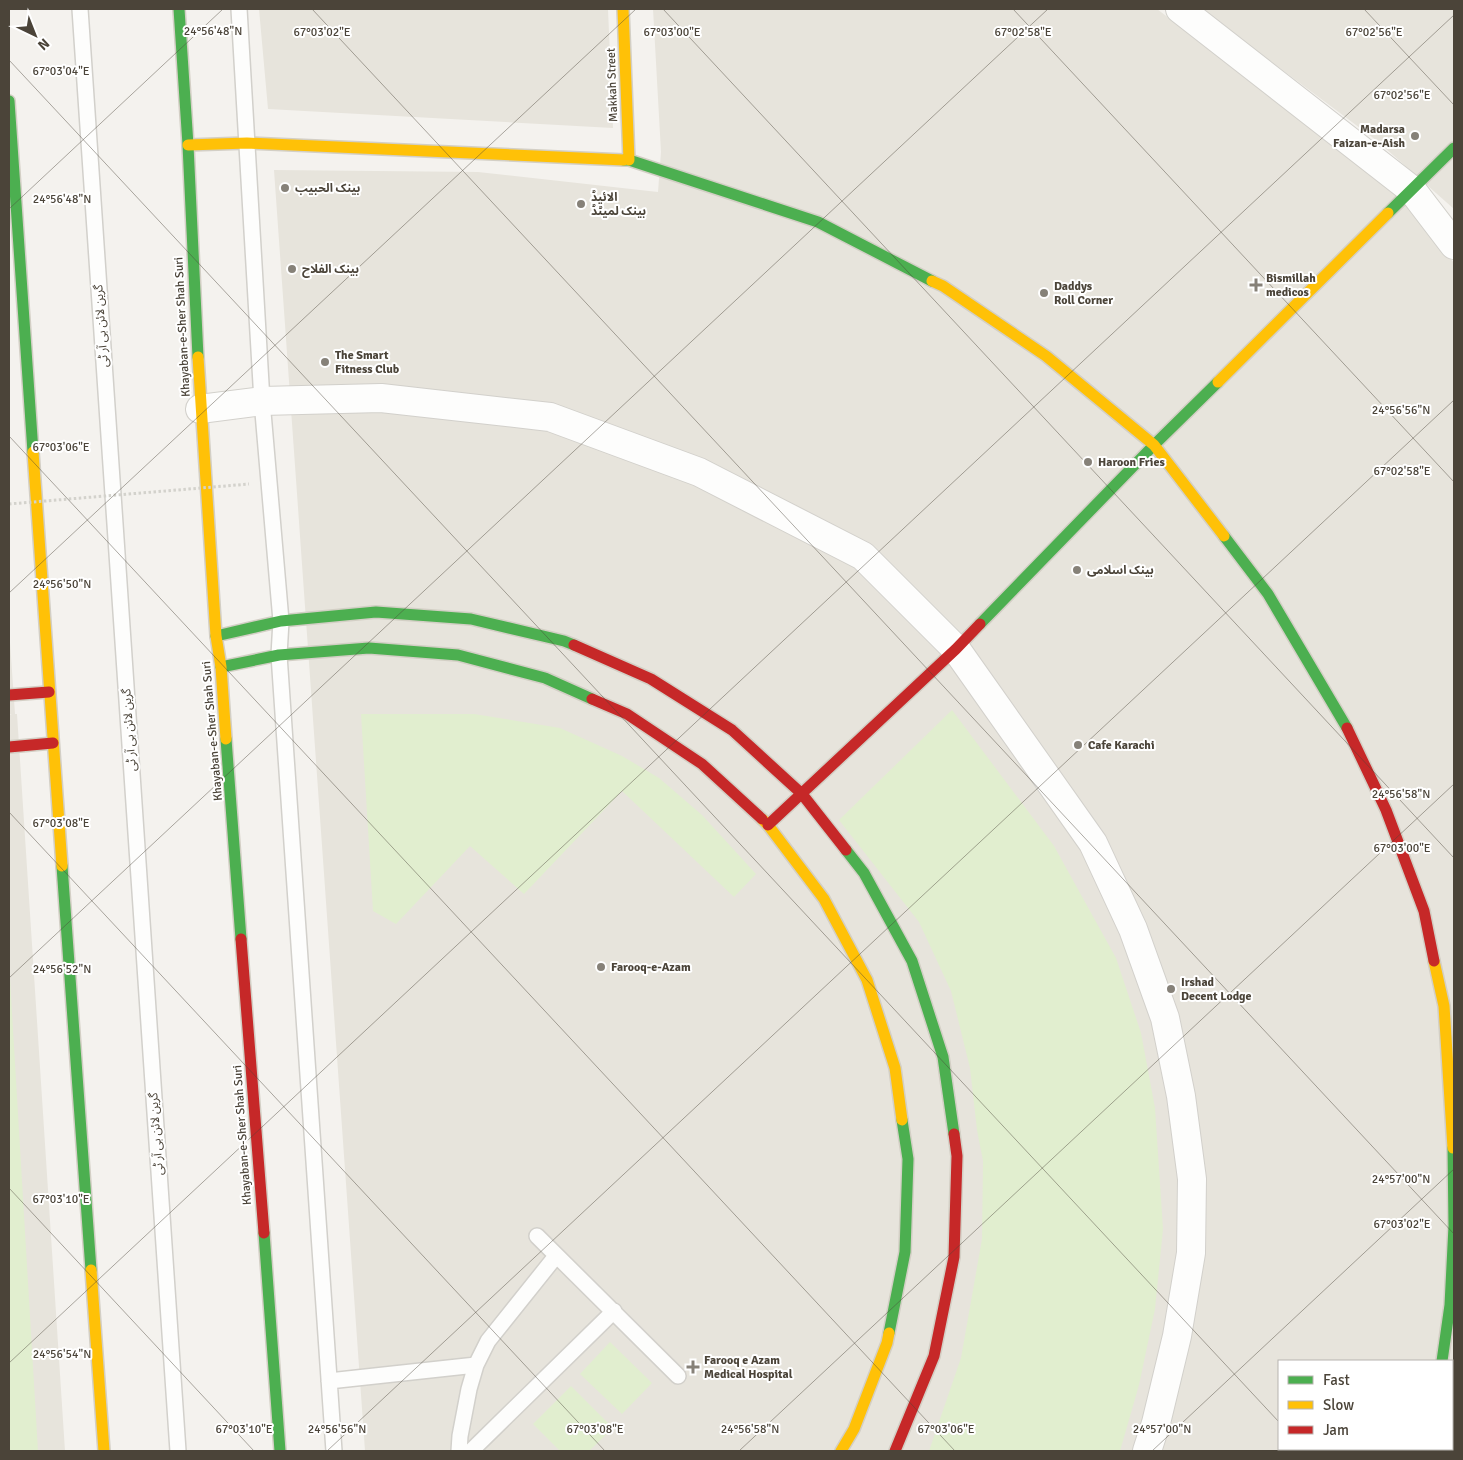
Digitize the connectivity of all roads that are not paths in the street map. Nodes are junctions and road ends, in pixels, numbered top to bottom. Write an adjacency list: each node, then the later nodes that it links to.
1 (80, 9): 36 (lane, گرین لائن بی آر ٹی)
2 (179, 9): 8 (street, Khayaban-e-Sher Shah Suri)
3 (240, 9): 7 (lane)
4 (623, 9): 10 (street, Makkah Street)
5 (1180, 9): 11 (street)
6 (9, 101): 21 (street)
7 (247, 143): 8 (street); 10 (street); 13 (lane)
8 (188, 145): 14 (street, Khayaban-e-Sher Shah Suri)
9 (1454, 148): 11 (street)
10 (629, 160): 15 (street)
11 (1412, 190): 12 (street); 15 (street)
12 (1454, 245)
13 (262, 401): 14 (street); 16 (lane); 18 (street)
14 (200, 409): 17 (street, Khayaban-e-Sher Shah Suri)
15 (1154, 445): 18 (street); 27 (street)
16 (281, 621): 17 (street); 19 (lane); 25 (street)
17 (216, 636): 20 (street, Khayaban-e-Sher Shah Suri)
18 (956, 649): 25 (street); 43 (street)
19 (279, 655): 20 (street); 26 (street); 34 (lane)
20 (222, 667): 37 (street, Khayaban-e-Sher Shah Suri)
21 (49, 692): 22 (street); 23 (street)
22 (9, 695)
23 (53, 743): 24 (street); 35 (street)
24 (9, 747)
25 (802, 794): 26 (street); 42 (street)
26 (768, 826): 41 (street)
27 (1454, 1127): 31 (street)
28 (537, 1236): 29 (lane)
29 (556, 1256): 30 (lane); 32 (lane)
30 (614, 1311): 33 (lane); 40 (lane)
31 (1442, 1360)
32 (476, 1365): 34 (lane); 39 (lane)
33 (678, 1376)
34 (329, 1381): 38 (lane)
35 (104, 1451)
36 (178, 1451)
37 (280, 1451)
38 (334, 1451)
39 (459, 1451)
40 (472, 1451)
41 (841, 1451)
42 (895, 1451)
43 (1147, 1451)

